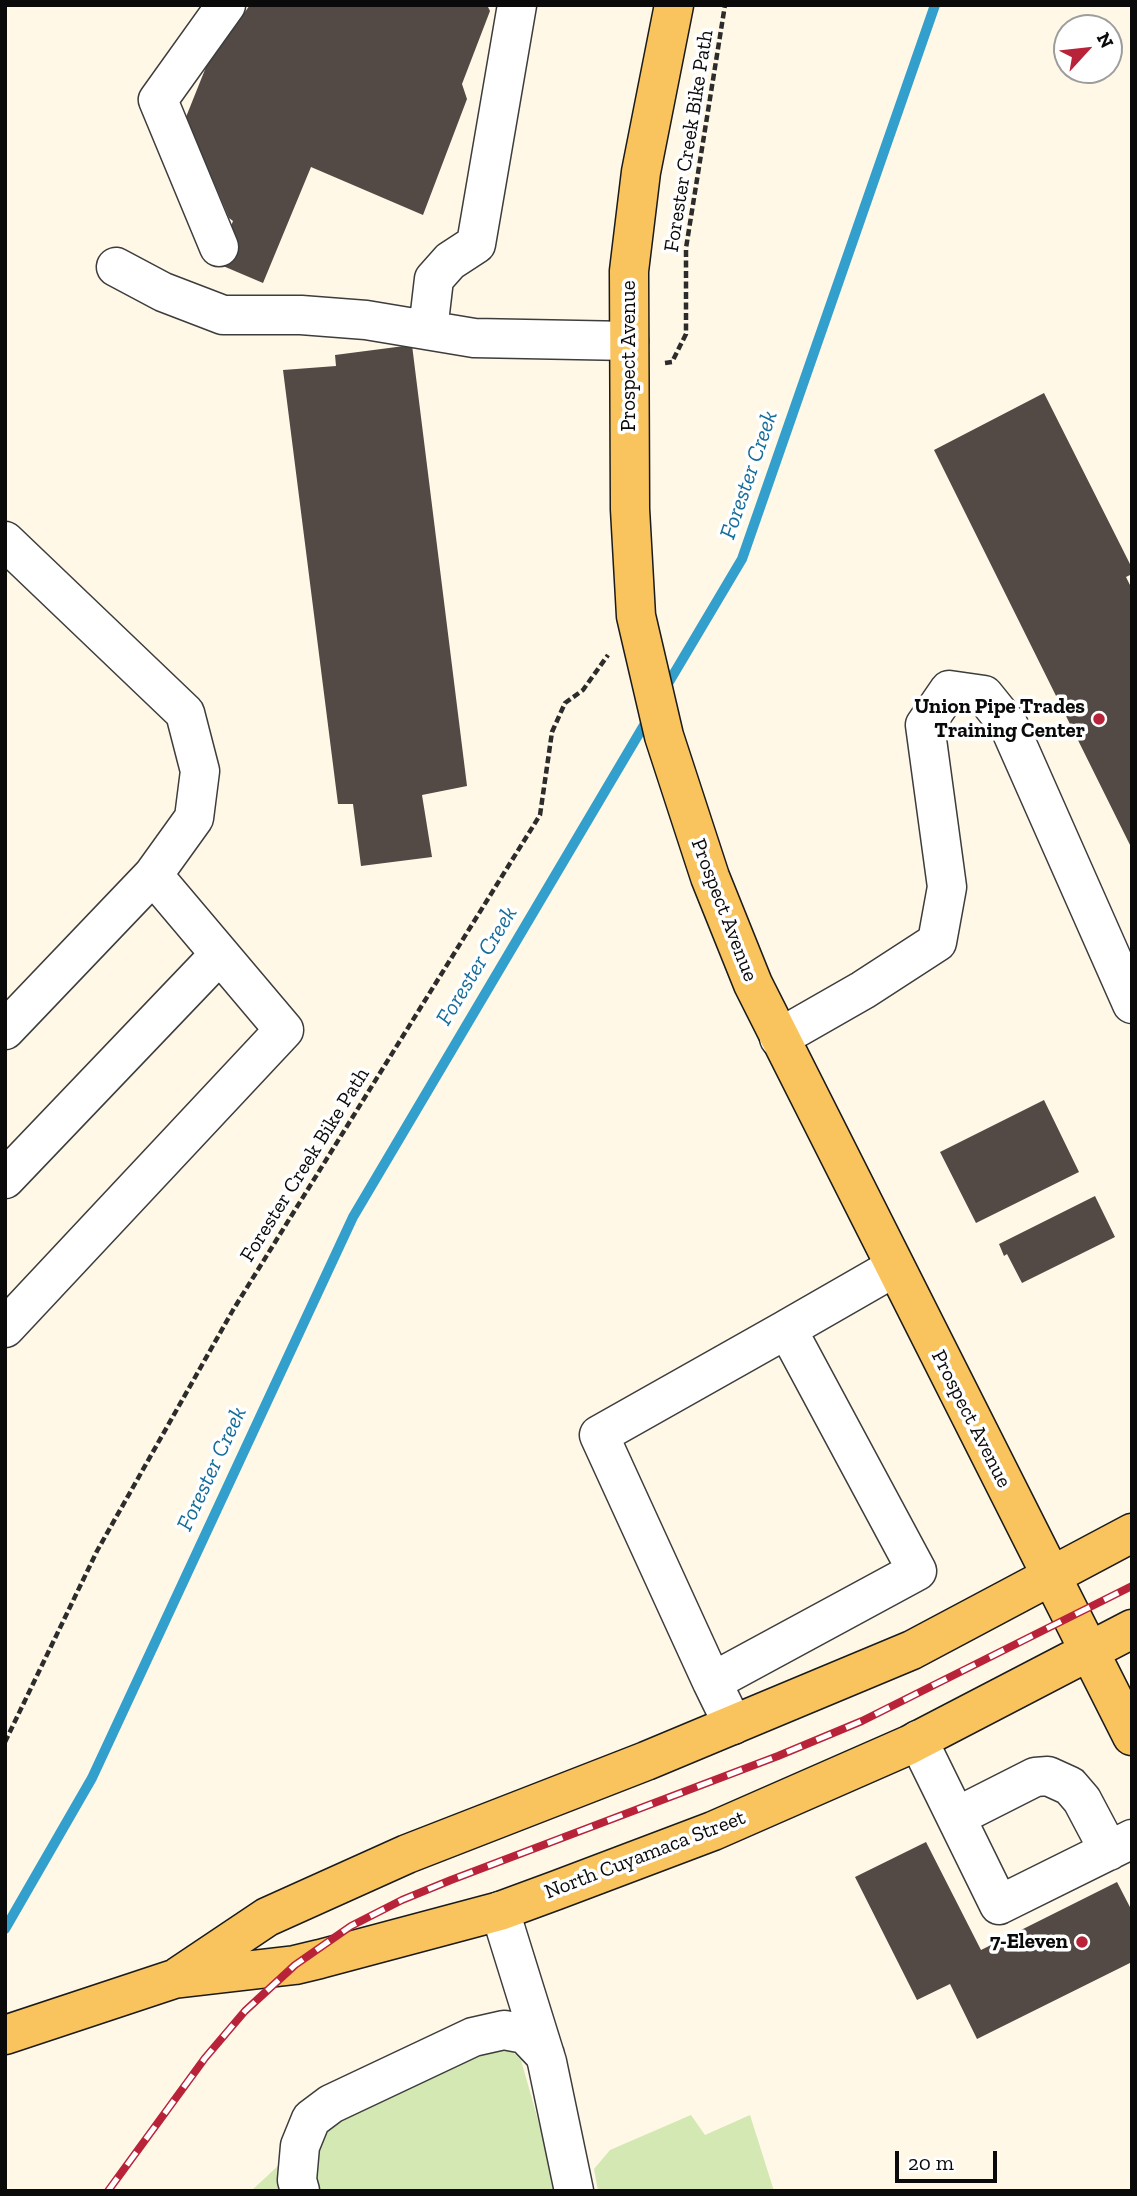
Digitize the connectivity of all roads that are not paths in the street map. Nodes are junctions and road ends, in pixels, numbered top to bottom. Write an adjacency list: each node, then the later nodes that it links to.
1 (226, 5): 4 (lane)
2 (517, 5): 6 (lane)
3 (674, 5): 7 (main road, Prospect Avenue)
4 (219, 247)
5 (116, 267): 6 (lane)
6 (428, 330): 7 (lane)
7 (629, 355): 13 (main road, Prospect Avenue)
8 (5, 541): 9 (lane)
9 (153, 875): 10 (lane); 12 (lane)
10 (219, 955): 14 (lane); 16 (lane)
11 (1132, 1004): 13 (lane)
12 (5, 1030)
13 (779, 1038): 15 (main road, Prospect Avenue)
14 (5, 1179)
15 (895, 1267): 17 (lane); 19 (main road, Prospect Avenue)
16 (5, 1328)
17 (786, 1329): 22 (lane); 22 (lane)
18 (1132, 1533): 19 (main road, North Cuyamaca Street)
19 (1051, 1577): 21 (main road, Prospect Avenue); 23 (main road, North Cuyamaca Street)
20 (1132, 1629): 21 (main road, North Cuyamaca Street)
21 (1088, 1652): 24 (main road, Prospect Avenue); 25 (main road, North Cuyamaca Street)
22 (712, 1682): 23 (lane)
23 (733, 1725): 29 (main road, North Cuyamaca Street)
24 (1132, 1736)
25 (918, 1740): 26 (lane); 28 (main road, North Cuyamaca Street)
26 (956, 1817): 27 (lane); 27 (lane)
27 (1120, 1845)
28 (500, 1911): 29 (main road, North Cuyamaca Street); 31 (lane)
29 (174, 1979): 30 (main road, North Cuyamaca Street)
30 (5, 2035)
31 (545, 2055): 32 (lane); 33 (lane)
32 (300, 2191)
33 (575, 2191)

